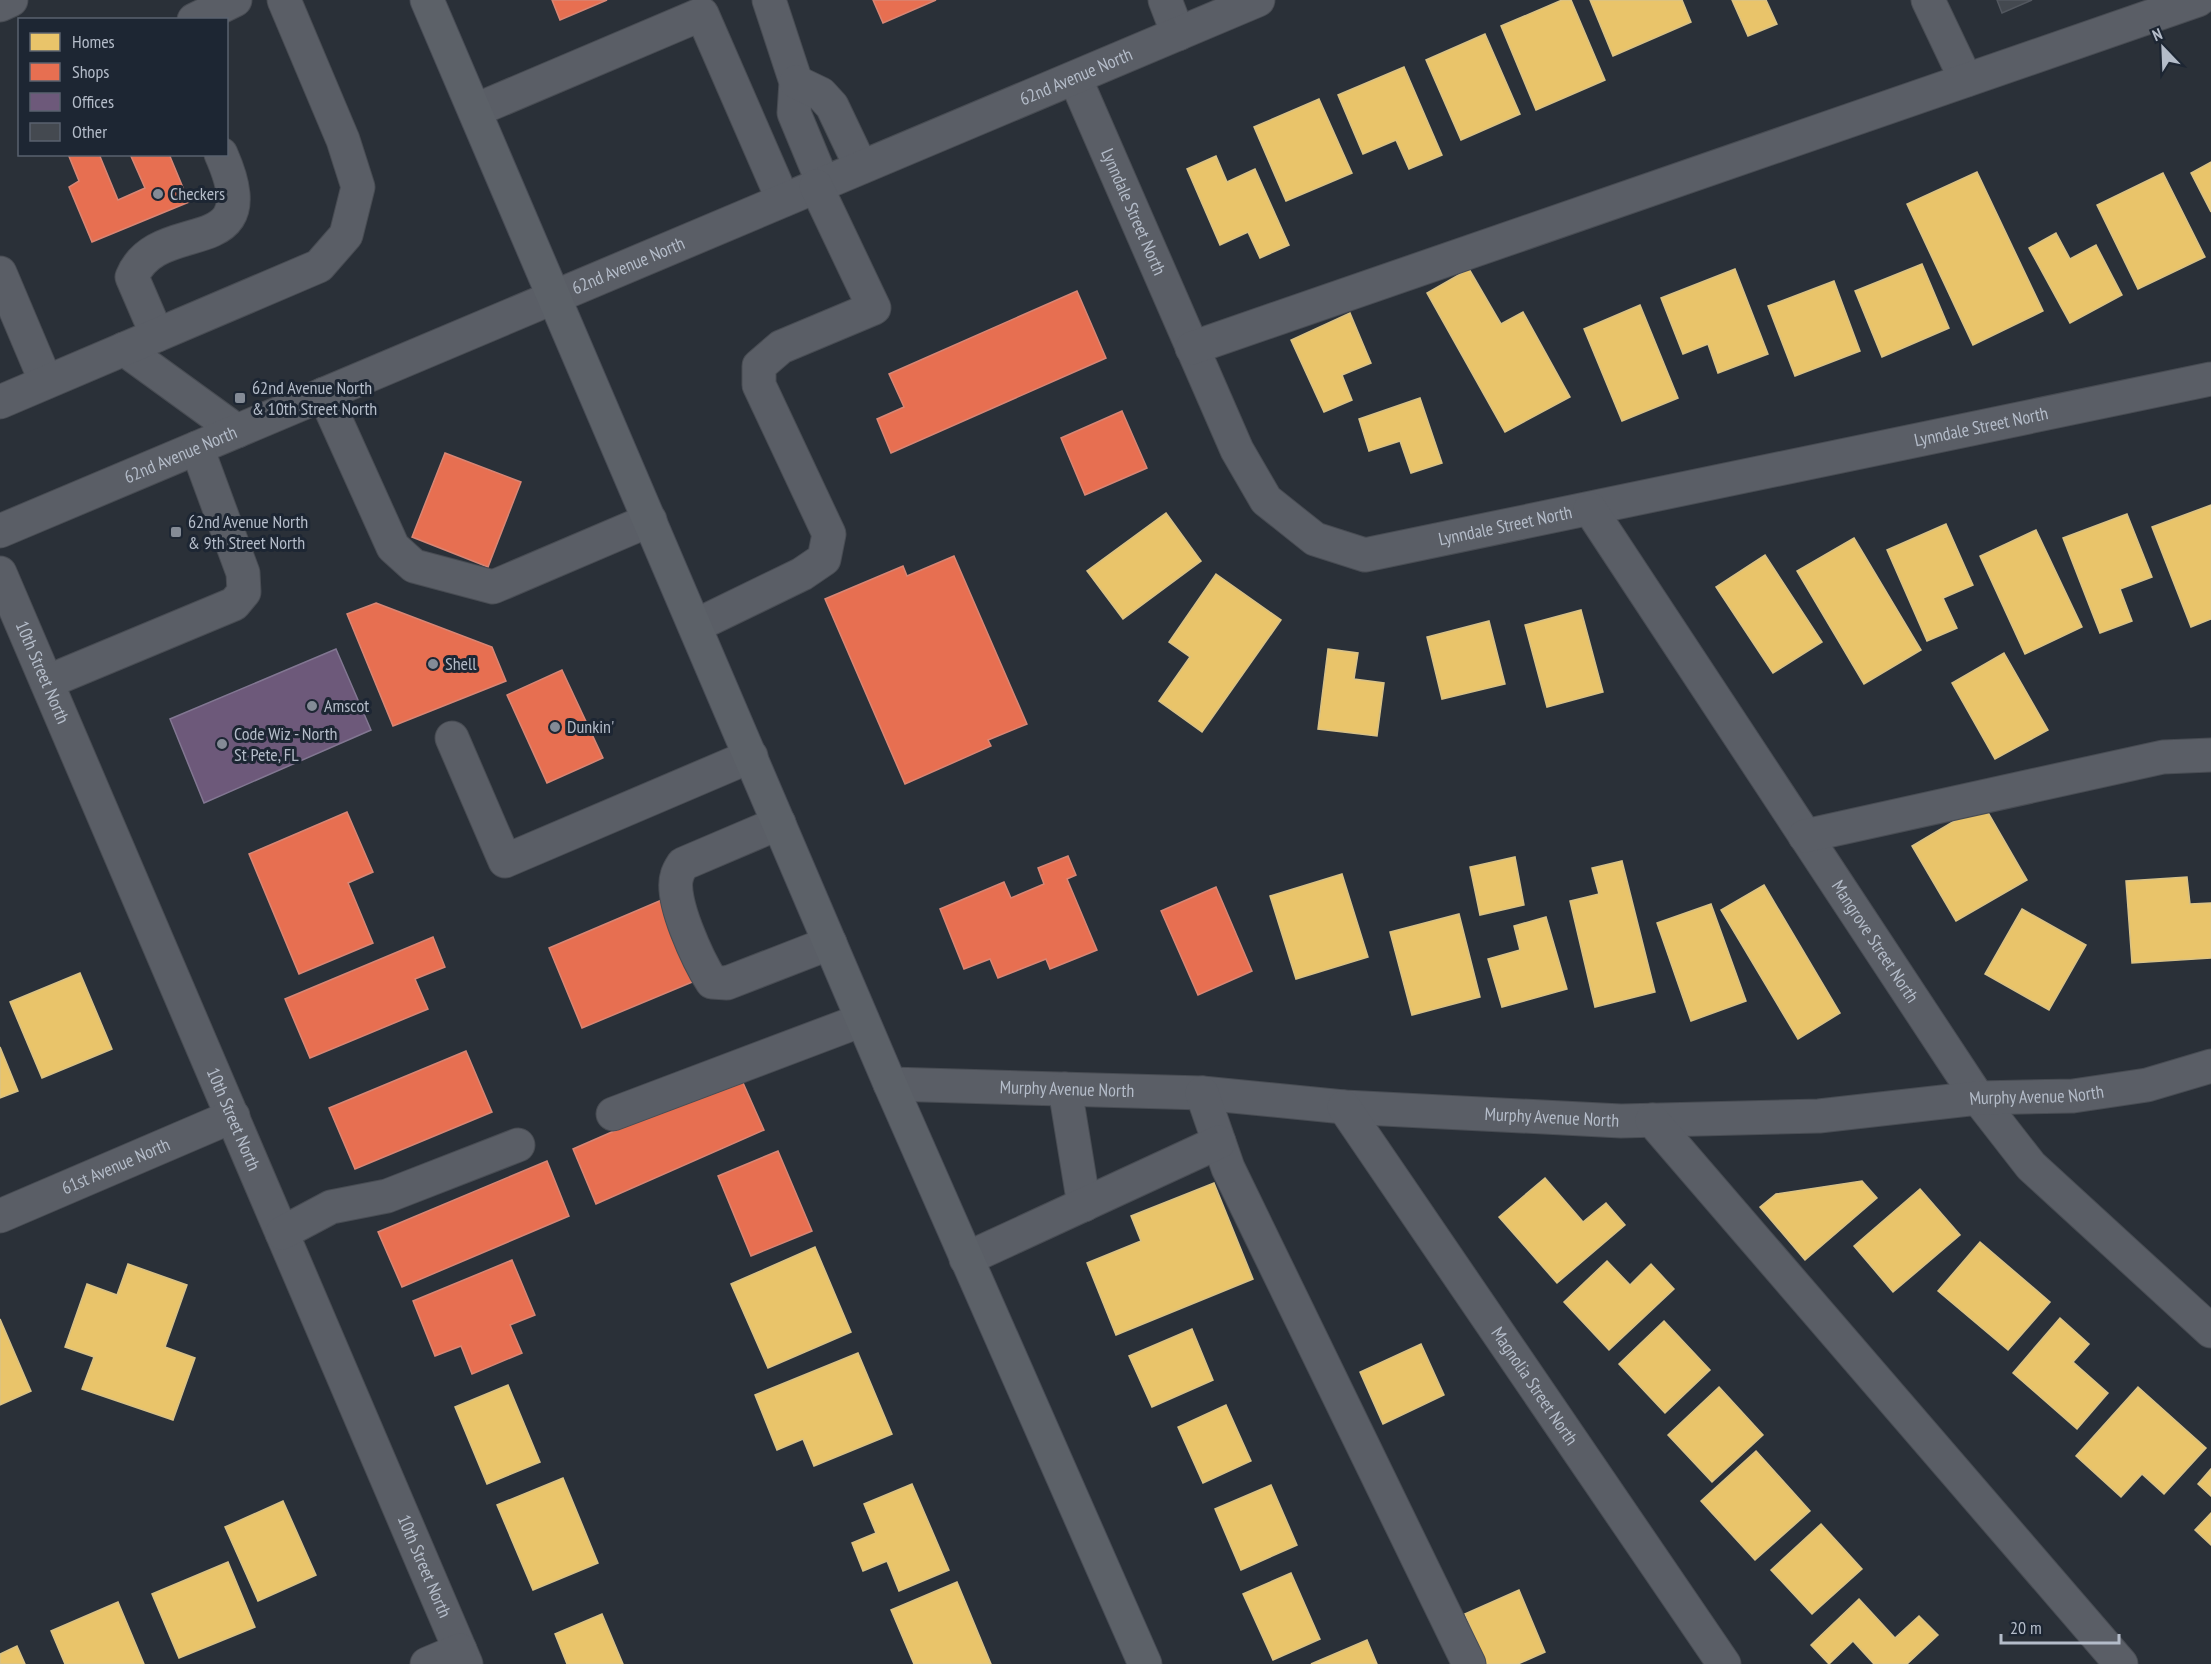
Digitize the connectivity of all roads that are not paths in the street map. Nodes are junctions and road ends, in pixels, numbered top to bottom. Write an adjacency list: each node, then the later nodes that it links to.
1 (11, 0): 10 (street)
2 (236, 0): 11 (street)
3 (284, 0): 23 (street)
4 (427, 0): 16 (main road)
5 (769, 0): 15 (street)
6 (1165, 0): 12 (street)
7 (1258, 0): 12 (street, 62nd Avenue North)
8 (1928, 0): 14 (street)
9 (2198, 0): 14 (street)
10 (0, 5)
11 (198, 18)
12 (1178, 34): 13 (street, 62nd Avenue North)
13 (1074, 78): 18 (street, 62nd Avenue North); 24 (street, Lynndale Street North)
14 (1966, 80): 24 (street)
15 (796, 82): 18 (street); 19 (street)
16 (476, 110): 20 (street); 22 (main road)
17 (222, 156): 23 (street)
18 (861, 167): 19 (street, 62nd Avenue North)
19 (819, 184): 20 (street, 62nd Avenue North); 36 (street)
20 (783, 200): 22 (street, 62nd Avenue North)
21 (0, 273): 27 (street)
22 (555, 296): 28 (street, 62nd Avenue North); 33 (main road)
23 (157, 335): 25 (street)
24 (1192, 348): 32 (street, Lynndale Street North)
25 (124, 349): 27 (street); 30 (street)
26 (2211, 379): 32 (street, Lynndale Street North)
27 (46, 382): 29 (street)
28 (324, 394): 30 (street, 62nd Avenue North); 33 (street)
29 (0, 402)
30 (237, 431): 31 (street, 62nd Avenue North)
31 (197, 447): 34 (street, 62nd Avenue North); 37 (street)
32 (1590, 509): 42 (street, Mangrove Street North)
33 (650, 520): 36 (main road)
34 (0, 531)
35 (0, 573): 37 (street, 10th Street North)
36 (695, 626): 40 (main road)
37 (47, 682): 52 (street, 10th Street North)
38 (452, 738): 40 (street)
39 (2211, 755): 42 (street)
40 (751, 756): 41 (main road)
41 (779, 823): 43 (main road); 43 (street)
42 (1805, 836): 49 (street, Mangrove Street North)
43 (830, 943): 44 (main road)
44 (862, 1020): 46 (main road); 51 (street)
45 (2211, 1066): 49 (street, Murphy Avenue North)
46 (890, 1084): 47 (street, Murphy Avenue North); 59 (main road)
47 (1065, 1089): 48 (street, Murphy Avenue North); 56 (street)
48 (1202, 1093): 50 (street, Murphy Avenue North); 54 (street)
49 (1978, 1098): 53 (street, Murphy Avenue North); 60 (street, Mangrove Street North)
50 (1344, 1107): 53 (street, Murphy Avenue North); 65 (street, Magnolia Street North)
51 (613, 1114)
52 (233, 1116): 57 (street, 61st Avenue North); 58 (street, 10th Street North)
53 (1652, 1120): 66 (street)
54 (1219, 1142): 56 (street); 64 (street)
55 (518, 1145): 58 (street)
56 (1084, 1205): 59 (street)
57 (0, 1215)
58 (282, 1233): 61 (street, 10th Street North)
59 (966, 1259): 63 (main road)
60 (2211, 1331)
61 (463, 1657): 62 (street)
62 (427, 1664)
63 (1144, 1664)
64 (1469, 1664)
65 (1724, 1664)
66 (2121, 1664)

